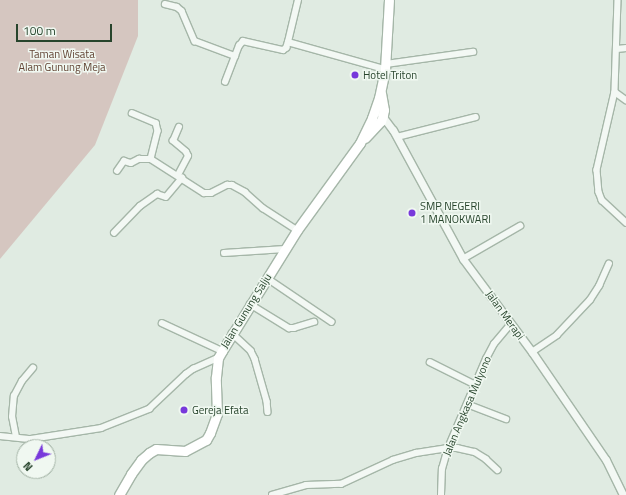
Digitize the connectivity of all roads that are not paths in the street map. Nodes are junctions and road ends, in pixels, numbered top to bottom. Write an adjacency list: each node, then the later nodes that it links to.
1 (298, 0): 5 (street)
2 (389, 0): 10 (main road)
3 (618, 0): 7 (street)
4 (165, 4): 9 (street)
5 (288, 42): 9 (street); 10 (street)
6 (626, 48): 7 (street)
7 (617, 49): 12 (street)
8 (473, 52): 10 (street)
9 (235, 56): 11 (street)
10 (386, 66): 15 (main road)
11 (225, 82)
12 (614, 92): 13 (street); 22 (street)
13 (626, 100)
14 (132, 113): 19 (street)
15 (378, 116): 18 (street, Jalan Merapi); 24 (main road, Jalan Gunung Salju)
16 (476, 117): 18 (street)
17 (179, 127): 21 (street)
18 (397, 137): 28 (street, Jalan Merapi)
19 (151, 159): 20 (street); 21 (street)
20 (117, 171)
21 (180, 177): 24 (street); 25 (street)
22 (626, 222)
23 (520, 226): 28 (street)
24 (297, 230): 26 (main road, Jalan Gunung Salju)
25 (114, 233)
26 (285, 249): 27 (street); 30 (main road, Jalan Gunung Salju)
27 (224, 252)
28 (463, 259): 35 (street, Jalan Merapi)
29 (609, 264): 37 (street)
30 (266, 278): 31 (main road, Jalan Gunung Salju); 34 (street)
31 (250, 304): 33 (street); 36 (main road, Jalan Gunung Salju)
32 (162, 322): 38 (street)
33 (314, 322)
34 (332, 322)
35 (511, 324): 37 (street, Jalan Merapi); 41 (street, Jalan Angkasa Mulyono)
36 (232, 333): 38 (main road, Jalan Gunung Salju); 43 (street)
37 (532, 352): 52 (street, Jalan Merapi)
38 (220, 354): 46 (street); 49 (main road, Jalan Gunung Salju)
39 (430, 362): 41 (street)
40 (33, 368): 46 (street)
41 (474, 384): 42 (street, Jalan Angkasa Mulyono)
42 (467, 404): 44 (street); 47 (street, Jalan Angkasa Mulyono)
43 (268, 412)
44 (506, 419)
45 (0, 436): 46 (street)
46 (16, 437)
47 (448, 448): 48 (street); 50 (street); 51 (street, Jalan Angkasa Mulyono)
48 (498, 470)
49 (120, 495)
50 (272, 495)
51 (441, 495)
52 (623, 495)

